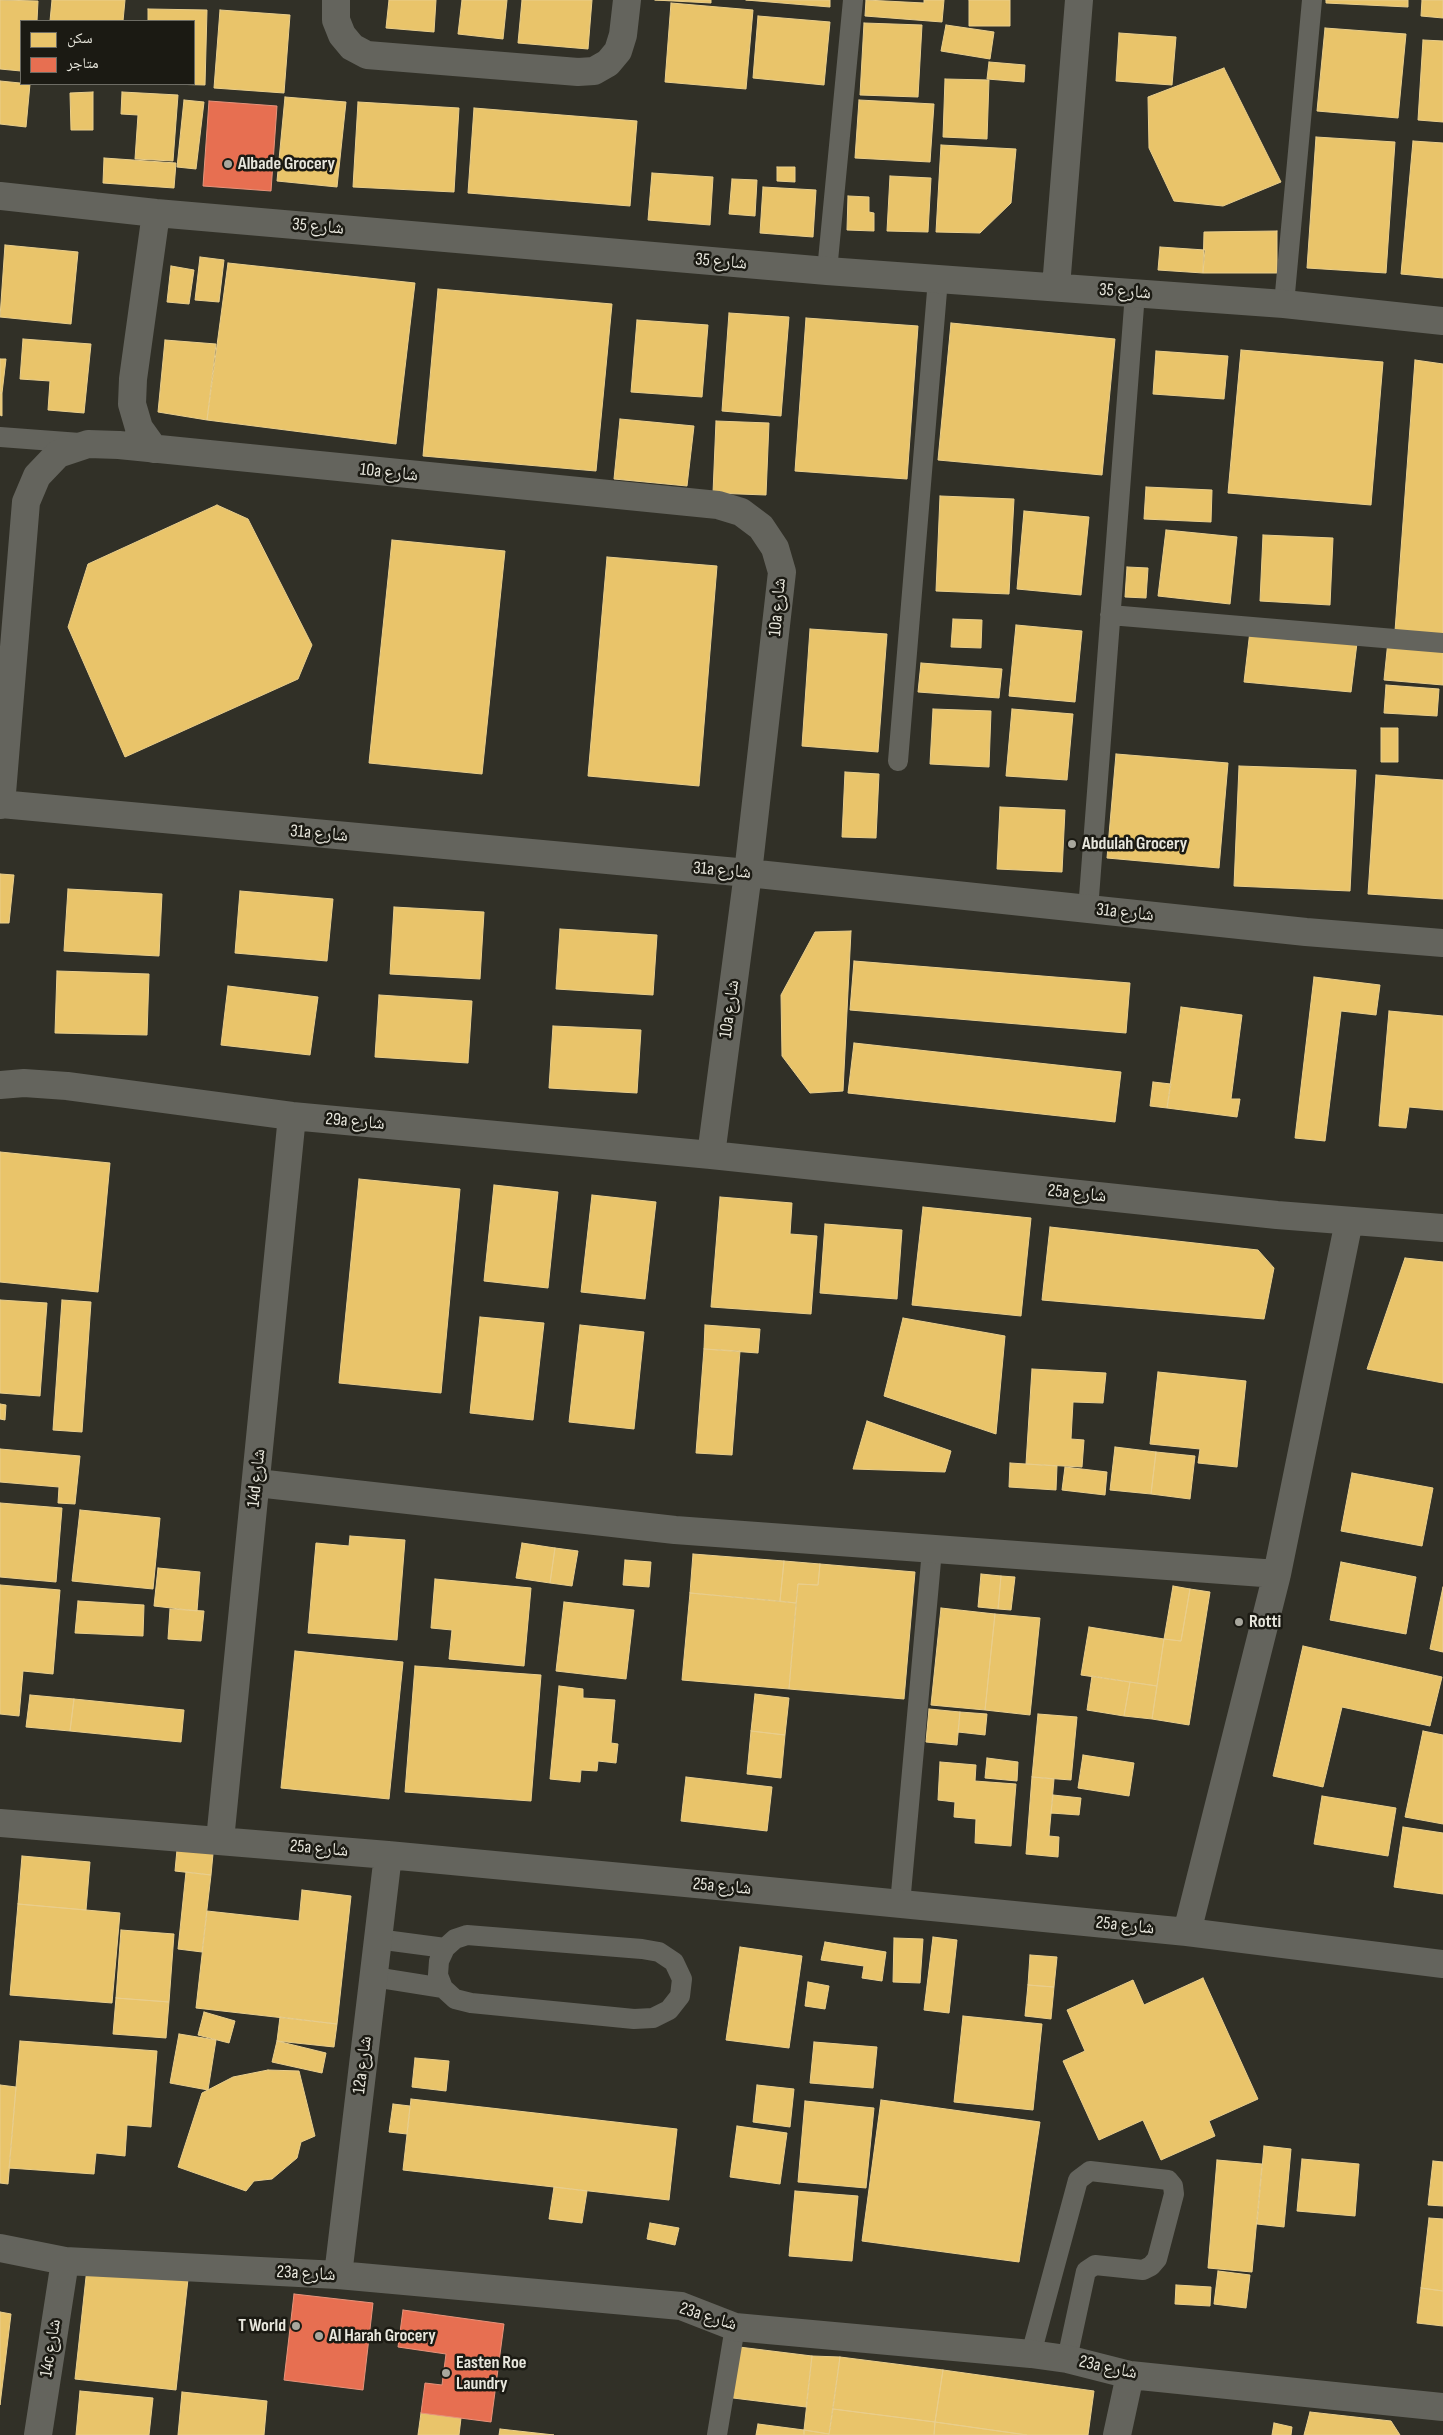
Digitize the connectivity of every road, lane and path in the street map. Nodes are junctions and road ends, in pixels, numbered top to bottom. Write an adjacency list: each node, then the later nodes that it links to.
1 (336, 0): 2 (street)
2 (628, 0)
3 (853, 0): 8 (lane)
4 (1080, 0): 10 (street)
5 (1312, 0): 12 (lane)
6 (0, 196): 7 (street, شارع 35)
7 (156, 213): 8 (street, شارع 35); 16 (street)
8 (827, 271): 9 (street, شارع 35)
9 (938, 278): 10 (street, شارع 35); 19 (lane)
10 (1056, 287): 11 (street, شارع 35)
11 (1135, 293): 12 (street, شارع 35); 17 (lane)
12 (1284, 304): 13 (street, شارع 35)
13 (1443, 321)
14 (0, 437): 15 (lane)
15 (88, 444): 16 (street, 10a شارع); 20 (street, 10a شارع)
16 (154, 449): 21 (street, 10a شارع)
17 (1110, 615): 18 (lane); 22 (lane)
18 (1443, 643)
19 (898, 761)
20 (0, 804): 21 (street, 31a شارع)
21 (748, 873): 22 (street, 31a شارع); 26 (street, 10a شارع)
22 (1088, 910): 23 (street, 31a شارع)
23 (1443, 943)
24 (0, 1085): 25 (street, 29a شارع)
25 (292, 1116): 26 (street, 29a شارع); 29 (street, 14d شارع)
26 (711, 1155): 27 (street, 25a شارع)
27 (1349, 1221): 28 (street, 25a شارع); 31 (street)
28 (1443, 1228)
29 (257, 1483): 30 (street); 33 (street, 14d شارع)
30 (932, 1550): 31 (street); 35 (lane)
31 (1277, 1574): 36 (street)
32 (0, 1823): 33 (street, 25a شارع)
33 (220, 1840): 34 (street, 25a شارع)
34 (388, 1855): 35 (street, 25a شارع); 37 (street, 12a شارع)
35 (900, 1904): 36 (street, 25a شارع)
36 (1187, 1932): 39 (street, 25a شارع)
37 (377, 1939): 38 (lane); 40 (street, 12a شارع)
38 (444, 1948): 41 (lane); 41 (lane)
39 (1443, 1964)
40 (374, 1977): 41 (lane); 44 (street, 12a شارع)
41 (443, 1988)
42 (0, 2248): 43 (street, 23a شارع)
43 (65, 2261): 44 (street, 23a شارع); 50 (street, 14c شارع)
44 (338, 2276): 45 (street, 23a شارع)
45 (735, 2327): 46 (street, 23a شارع); 51 (lane)
46 (1031, 2354): 47 (street, 23a شارع); 47 (lane)
47 (1067, 2359): 48 (street, 23a شارع)
48 (1130, 2374): 49 (street, 23a شارع); 52 (street)
49 (1443, 2407)
50 (38, 2435)
51 (717, 2435)
52 (1118, 2435)

